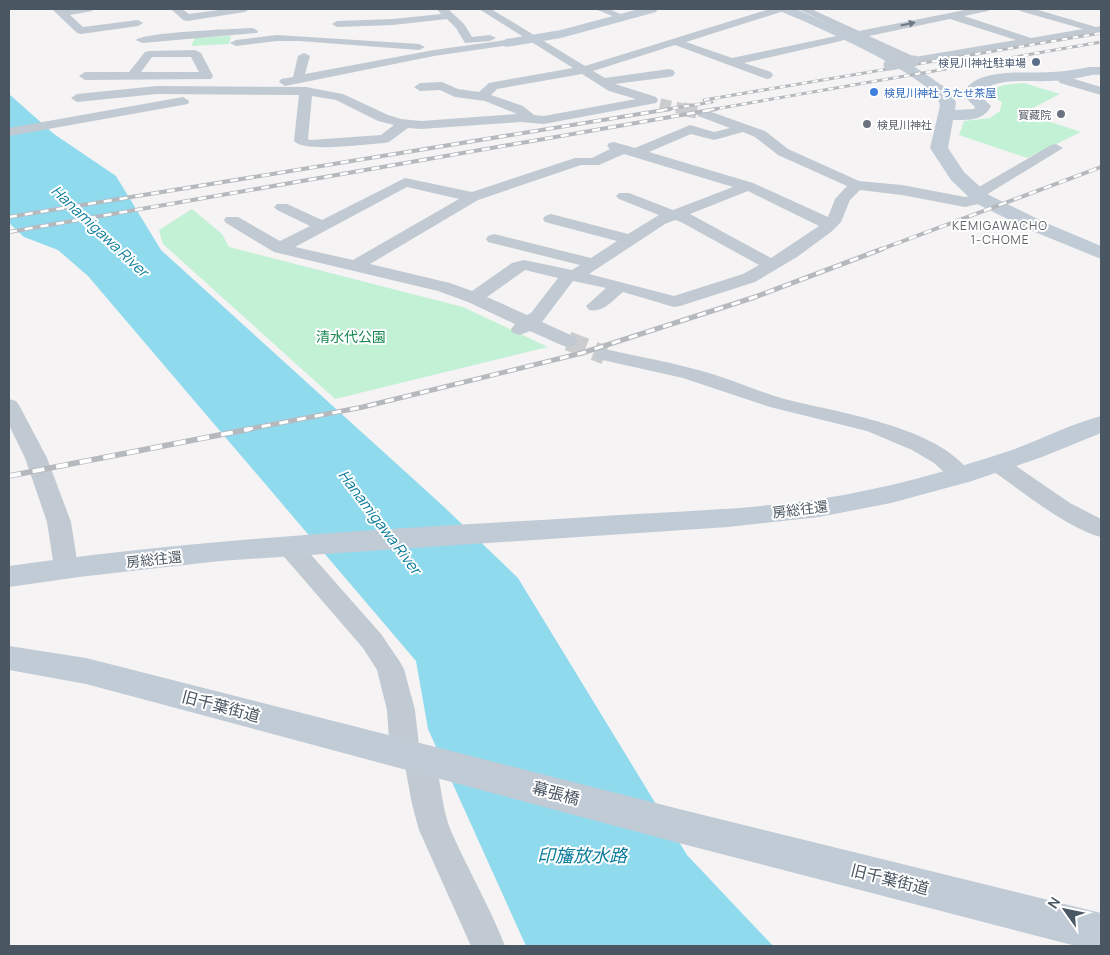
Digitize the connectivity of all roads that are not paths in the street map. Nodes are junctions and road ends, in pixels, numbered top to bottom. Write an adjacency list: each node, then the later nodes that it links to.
1 (88, 9): 11 (street)
2 (176, 9): 3 (street)
3 (245, 9): 19 (street)
4 (484, 9): 21 (street)
5 (652, 9): 13 (street)
6 (782, 9): 22 (street); 25 (street); 49 (street)
7 (803, 9): 20 (street)
8 (932, 9): 14 (street)
9 (984, 9): 14 (street)
10 (1024, 9): 18 (street)
11 (59, 11): 15 (street)
12 (445, 12): 16 (street); 21 (street)
13 (610, 12): 21 (street)
14 (952, 15): 20 (street, one-way to 14); 24 (street)
15 (138, 23)
16 (337, 24)
17 (311, 28): 19 (street)
18 (1100, 29): 24 (street)
19 (251, 32): 23 (street)
20 (860, 34): 30 (street)
21 (529, 36): 27 (street); 32 (street)
22 (841, 38): 30 (street, bridge); 31 (street)
23 (142, 40)
24 (1030, 41): 30 (street)
25 (676, 42): 31 (street); 32 (street)
26 (236, 43): 28 (street)
27 (506, 43): 28 (street)
28 (444, 52): 41 (street)
29 (304, 56): 41 (street)
30 (914, 61)
31 (730, 62): 38 (street)
32 (584, 70): 40 (street); 46 (street)
33 (1095, 71): 49 (street)
34 (669, 72): 40 (street)
35 (85, 76): 36 (street)
36 (132, 76): 37 (street); 37 (street)
37 (208, 76): 43 (street)
38 (737, 79)
39 (1064, 80): 45 (street)
40 (603, 82): 50 (street)
41 (302, 85): 44 (street); 51 (street); 51 (street)
42 (420, 87): 46 (street)
43 (215, 89): 44 (street); 47 (street)
44 (250, 89): 53 (street)
45 (1101, 91)
46 (482, 96): 50 (street)
47 (77, 98)
48 (703, 113): 52 (street)
49 (945, 114): 59 (street)
50 (529, 118): 51 (street)
51 (406, 123)
52 (745, 128): 55 (street); 56 (street)
53 (9, 132)
54 (1056, 148): 59 (street)
55 (624, 149): 57 (street); 60 (street)
56 (856, 185): 59 (street); 67 (street)
57 (748, 186): 64 (street); 67 (street)
58 (624, 196): 64 (street)
59 (979, 196): 72 (street)
60 (473, 197): 62 (street); 75 (street)
61 (342, 202): 62 (street)
62 (361, 206): 68 (street)
63 (282, 207): 68 (street)
64 (672, 215): 70 (street); 74 (street)
65 (551, 219): 70 (street)
66 (232, 220): 71 (street)
67 (829, 224): 74 (street)
68 (322, 226): 71 (street)
69 (494, 239): 73 (street)
70 (630, 240): 73 (street)
71 (280, 248): 75 (street)
72 (1101, 253)
73 (594, 264): 76 (street)
74 (770, 264): 77 (street)
75 (355, 266): 78 (street)
76 (572, 276): 77 (street); 78 (street); 80 (street)
77 (620, 286): 79 (street)
78 (474, 298): 80 (street)
79 (595, 306)
80 (524, 326): 81 (street)
81 (568, 341)
82 (605, 355): 86 (street)
83 (9, 405): 89 (street)
84 (1101, 424): 85 (street, 房総往還)
85 (998, 464): 86 (street, 房総往還); 87 (street)
86 (961, 475): 88 (street, 房総往還)
87 (1101, 529)
88 (295, 545): 89 (street, 房総往還); 92 (street)
89 (66, 567): 90 (street, 房総往還)
90 (9, 577)
91 (9, 658): 92 (street, 旧千葉街道)
92 (419, 757): 93 (street, 幕張橋); 95 (street)
93 (680, 826): 94 (street, 旧千葉街道)
94 (1101, 933)
95 (488, 946)

